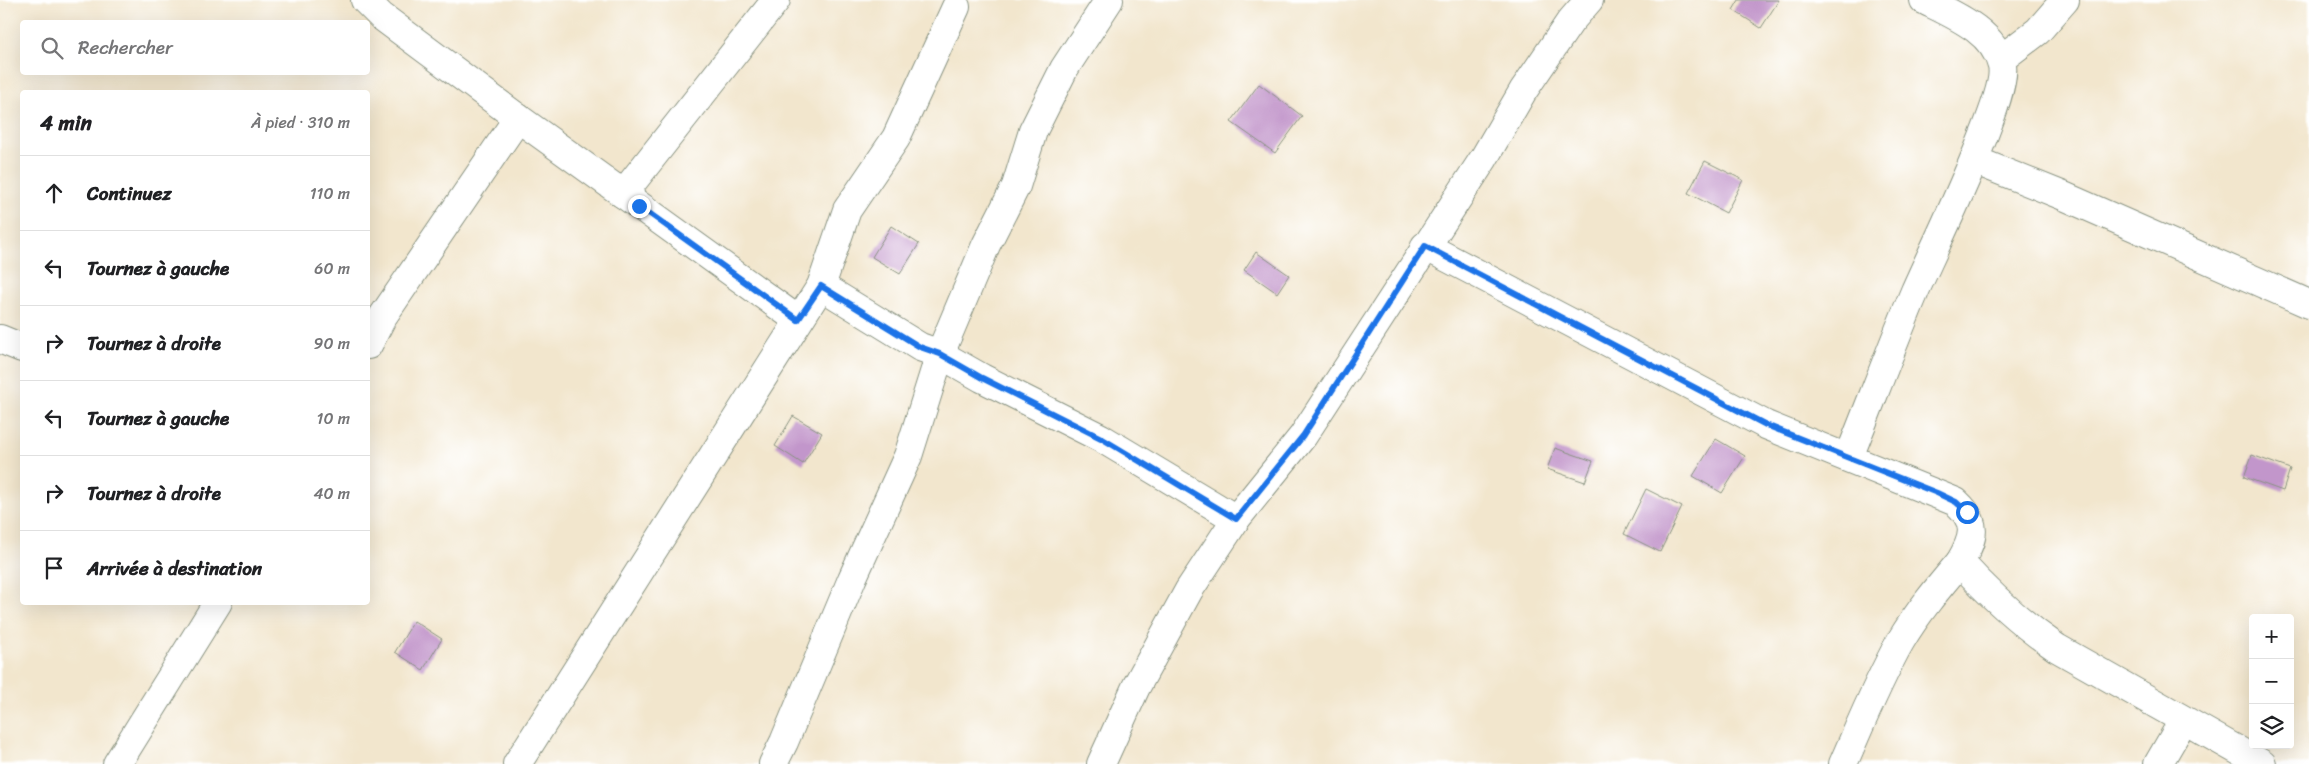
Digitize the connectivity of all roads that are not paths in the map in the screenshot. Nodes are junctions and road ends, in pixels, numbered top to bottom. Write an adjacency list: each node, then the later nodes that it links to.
1 (365, 0): 9 (street)
2 (776, 0): 11 (street)
3 (1109, 0): 19 (street)
4 (1589, 0): 12 (street)
5 (1924, 0): 8 (street)
6 (2065, 0): 8 (street)
7 (956, 7): 13 (street)
8 (2000, 59): 10 (street)
9 (518, 118): 11 (street); 17 (street)
10 (1974, 160): 14 (street); 20 (street)
11 (623, 194): 15 (street)
12 (1425, 246): 20 (street); 21 (street)
13 (821, 286): 15 (street); 19 (street)
14 (2309, 304)
15 (798, 320): 26 (street)
16 (0, 339): 18 (street)
17 (370, 341)
18 (20, 347)
19 (940, 354): 21 (street); 27 (street)
20 (1849, 457): 22 (street)
21 (1236, 519): 28 (street)
22 (1960, 562): 24 (street); 29 (street)
23 (216, 605): 25 (street)
24 (2182, 721): 30 (street); 31 (street)
25 (117, 764)
26 (517, 764)
27 (773, 764)
28 (1101, 764)
29 (1843, 764)
30 (2158, 764)
31 (2262, 764)

